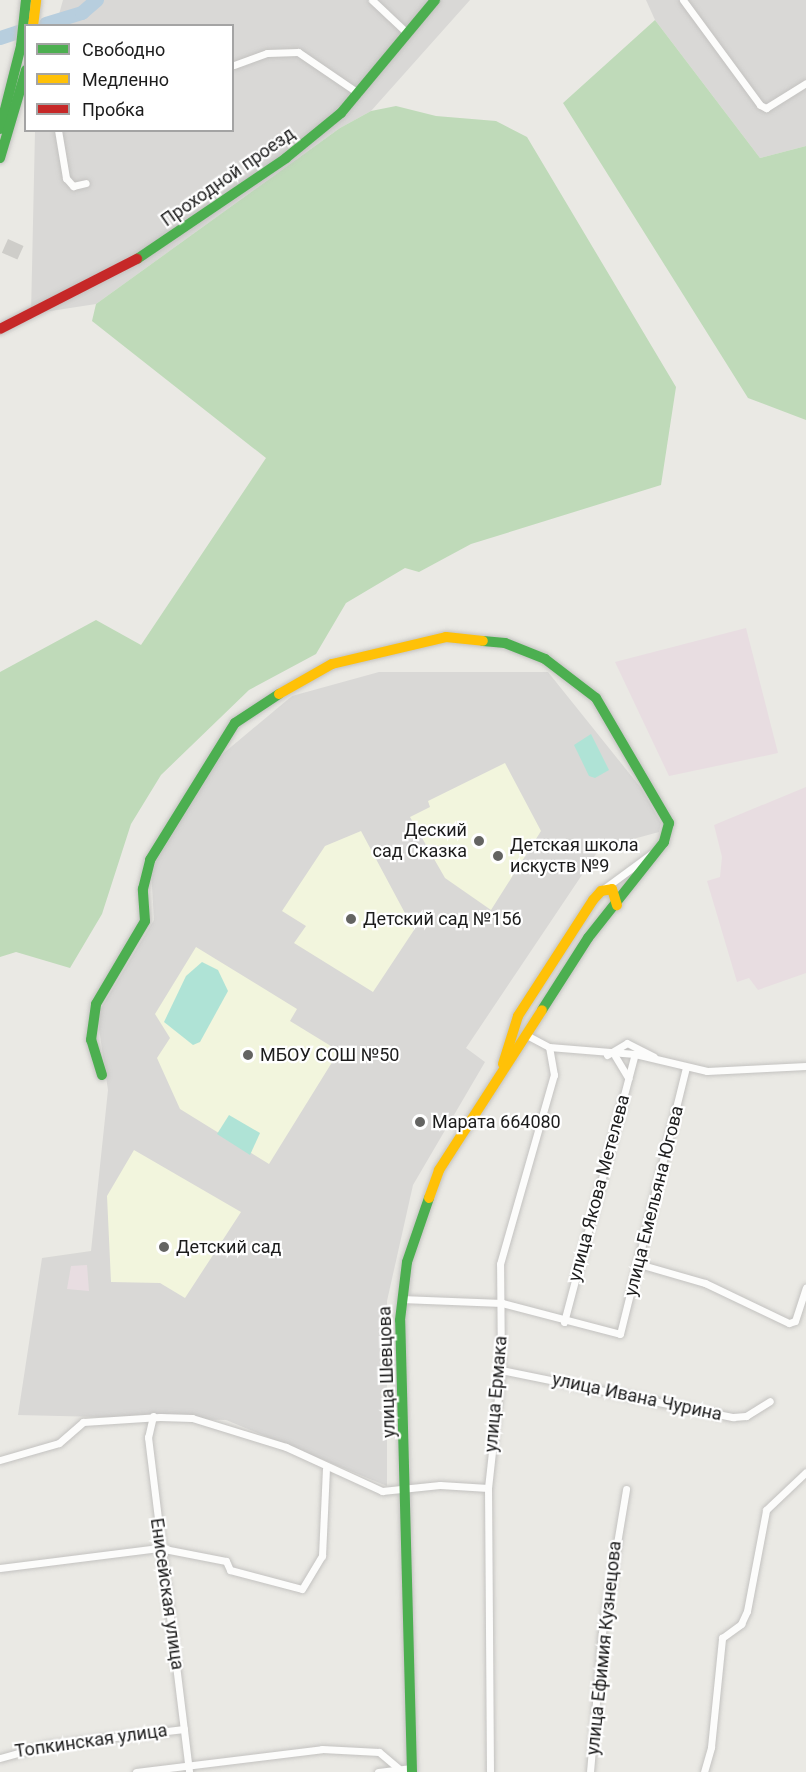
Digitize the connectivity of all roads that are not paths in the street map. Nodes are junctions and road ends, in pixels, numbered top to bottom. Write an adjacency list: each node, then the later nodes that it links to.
1 (26, 0): 12 (street)
2 (36, 0): 6 (street)
3 (372, 0): 7 (street)
4 (435, 0): 7 (street, Проходной проезд)
5 (683, 0): 10 (street)
6 (33, 24)
7 (407, 33): 11 (street, Проходной проезд)
8 (234, 65): 11 (street)
9 (24, 77): 14 (street)
10 (806, 83)
11 (358, 93): 16 (street, Проходной проезд)
12 (0, 129)
13 (58, 132): 15 (street)
14 (0, 158)
15 (86, 183)
16 (0, 329)
17 (656, 851): 18 (street); 19 (street, улица Шевцова); 28 (street, улица Шевцова)
18 (601, 891): 19 (street); 27 (street)
19 (616, 906): 20 (street, улица Шевцова)
20 (528, 1036): 21 (street); 27 (street, улица Шевцова)
21 (549, 1047): 23 (street); 33 (street, улица Ермака)
22 (635, 1054): 23 (street); 24 (street); 29 (street, улица Якова Метелева)
23 (611, 1056): 24 (street); 29 (street)
24 (667, 1064): 26 (street)
25 (806, 1066): 26 (street)
26 (686, 1068): 30 (street, улица Емельяна Югова)
27 (501, 1070): 32 (street, улица Шевцова)
28 (102, 1076)
29 (628, 1078): 34 (street, улица Якова Метелева)
30 (639, 1264): 31 (street); 34 (street, улица Емельяна Югова)
31 (806, 1288)
32 (401, 1299): 33 (street); 43 (street, улица Шевцова)
33 (502, 1303): 34 (street); 35 (street, улица Ермака)
34 (564, 1322)
35 (501, 1370): 36 (street, улица Ивана Чурина); 41 (street, улица Ермака)
36 (770, 1401)
37 (153, 1416): 38 (street); 39 (street); 44 (street, Енисейская улица)
38 (0, 1460)
39 (326, 1469): 43 (street); 44 (street)
40 (806, 1472): 56 (street)
41 (488, 1488): 43 (street); 54 (street, улица Ермака)
42 (626, 1489): 55 (street, улица Ефимия Кузнецова)
43 (405, 1490): 50 (street, улица Шевцова)
44 (159, 1548): 45 (street); 46 (street, Енисейская улица)
45 (0, 1568)
46 (184, 1729): 47 (street, Топкинская улица); 48 (street, Енисейская улица)
47 (0, 1758)
48 (188, 1763): 49 (street); 51 (street); 52 (street, Енисейская улица)
49 (399, 1769): 50 (street); 53 (street)
50 (412, 1770)
51 (136, 1772)
52 (189, 1772)
53 (378, 1772)
54 (490, 1772)
55 (590, 1772)
56 (704, 1772)

